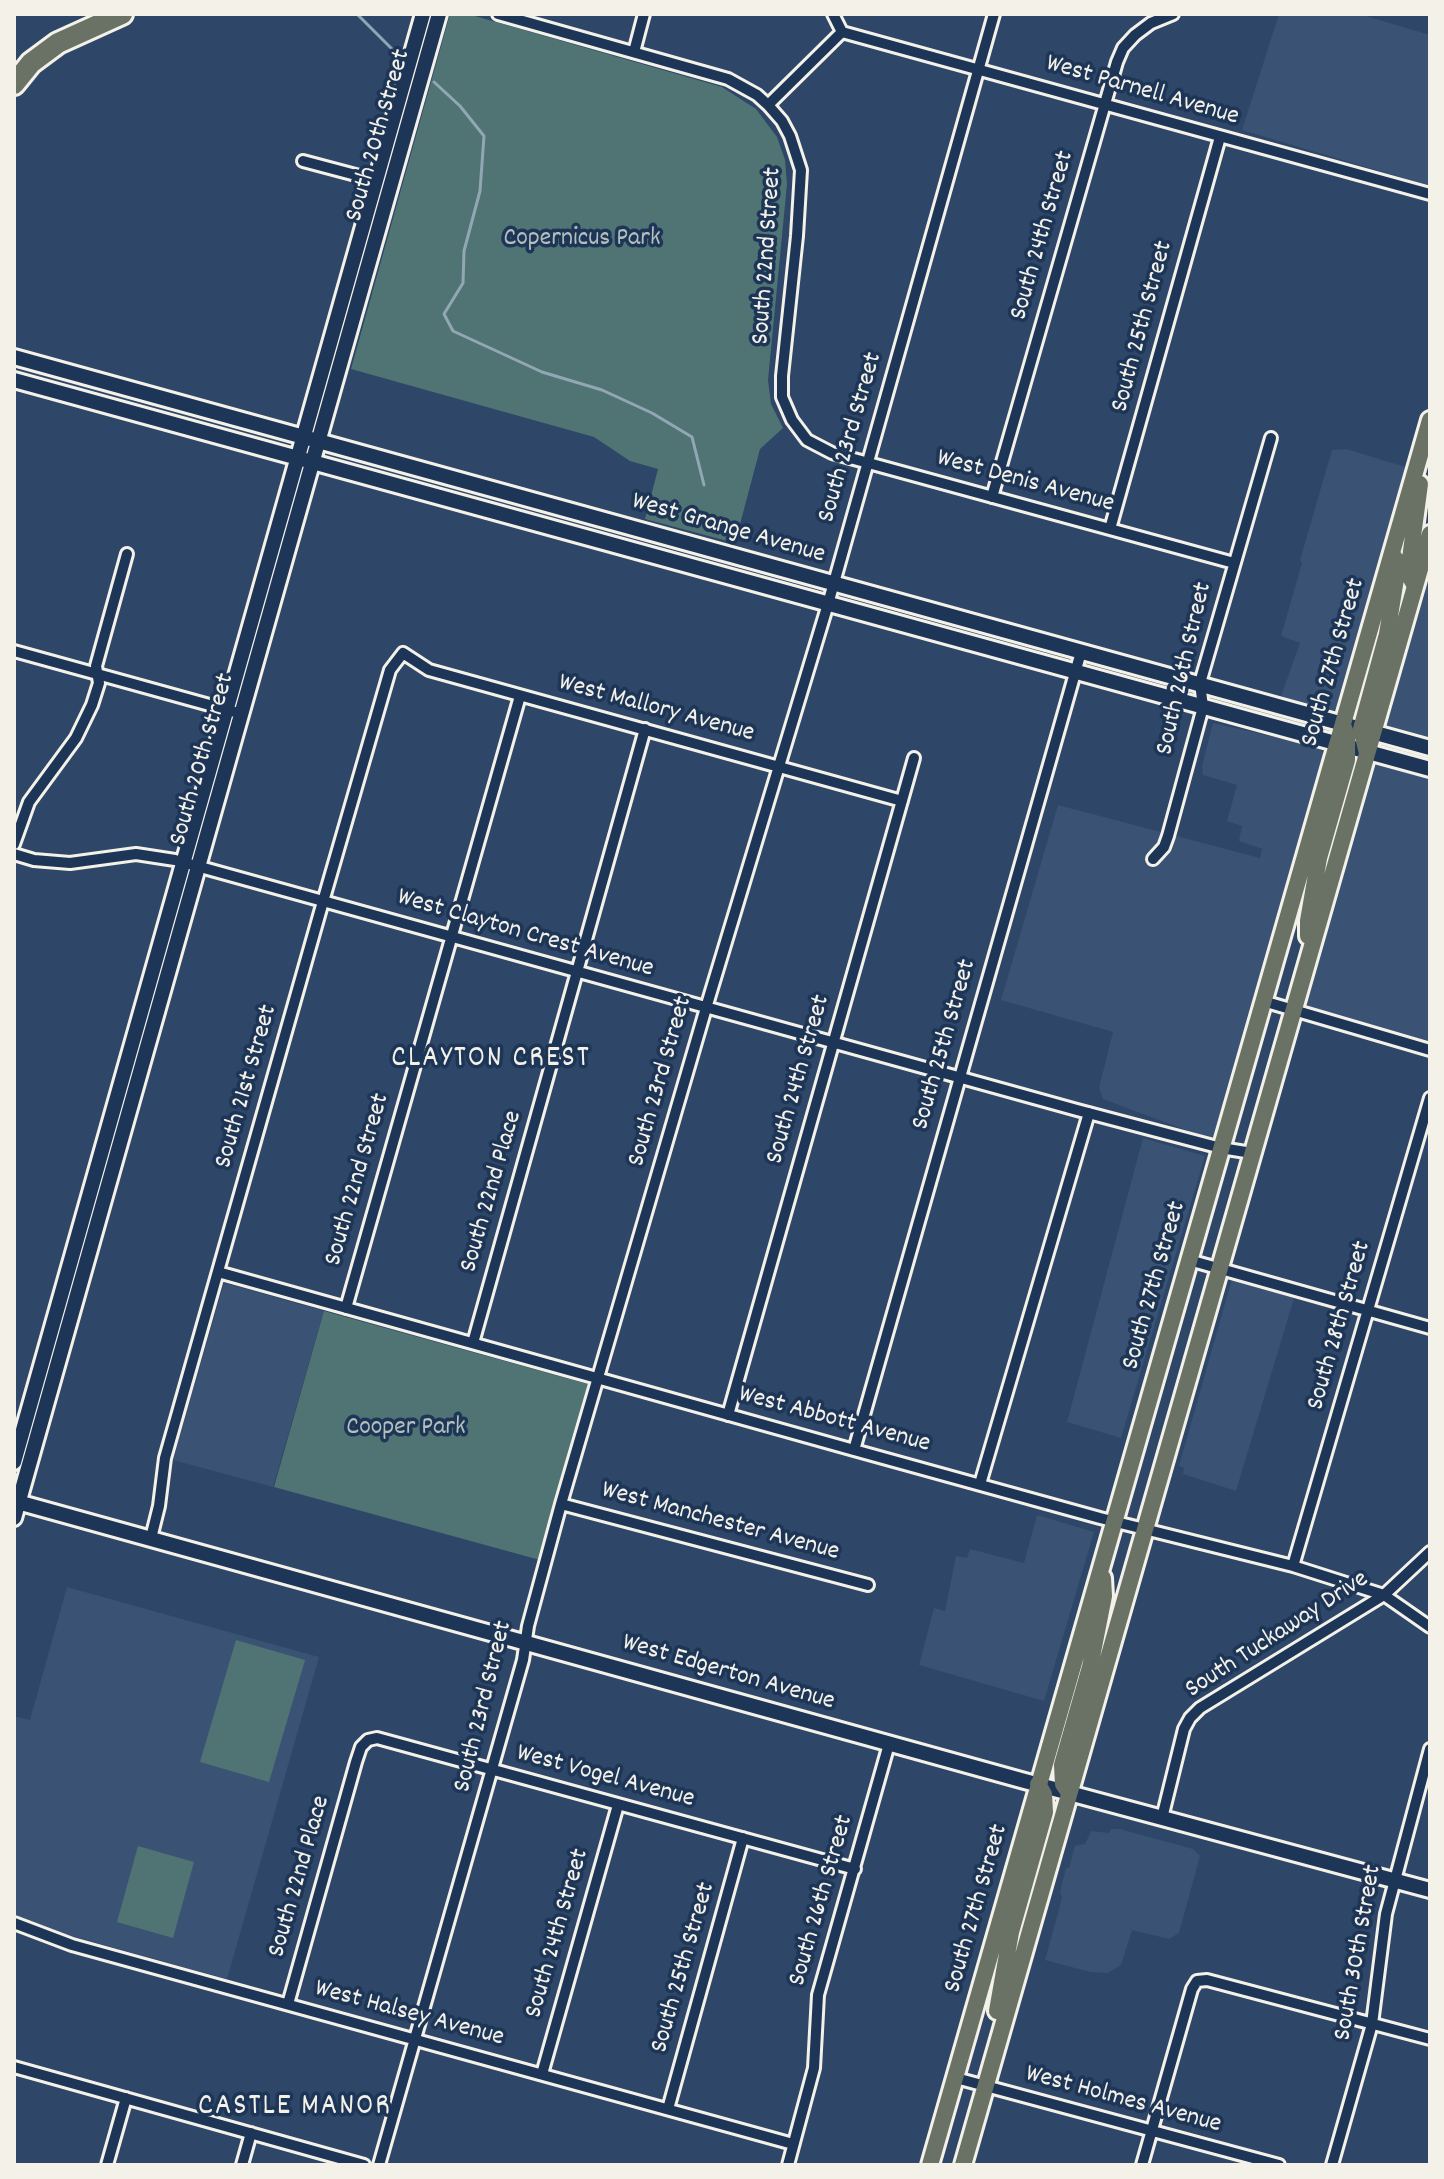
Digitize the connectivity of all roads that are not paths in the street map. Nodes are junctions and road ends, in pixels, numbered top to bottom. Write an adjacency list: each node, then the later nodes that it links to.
1 (122, 14): 12 (highway)
2 (423, 14): 24 (street, South 20th Street)
3 (439, 14): 24 (street, South 20th Street)
4 (498, 14): 10 (street)
5 (644, 14): 10 (street)
6 (833, 14): 9 (street)
7 (994, 14): 11 (street, South 23rd Street)
8 (1173, 14): 13 (street, South 24th Street)
9 (842, 32): 11 (street, West Parnell Avenue); 14 (street)
10 (634, 52): 14 (street)
11 (978, 69): 13 (street, West Parnell Avenue); 29 (street, South 23rd Street)
12 (14, 84)
13 (1104, 104): 15 (street, West Parnell Avenue); 32 (street, South 24th Street)
14 (768, 105): 25 (street, South 22nd Street)
15 (1220, 137): 18 (street, West Parnell Avenue); 34 (street, South 25th Street)
16 (303, 161): 17 (street)
17 (367, 178)
18 (1430, 194)
19 (14, 357): 21 (street, West Grange Avenue)
20 (14, 380): 26 (street, West Grange Avenue)
21 (243, 420): 24 (street, West Grange Avenue); 26 (street)
22 (1430, 420): 30 (main road, South 27th Street)
23 (1271, 438): 39 (street, South 26th Street)
24 (312, 439): 27 (street, West Grange Avenue); 28 (street, South 20th Street)
25 (807, 440): 29 (street, West Denis Avenue)
26 (237, 441): 28 (street, West Grange Avenue)
27 (374, 457): 31 (street); 33 (street, West Grange Avenue)
28 (306, 460): 31 (street, West Grange Avenue); 56 (street, South 20th Street)
29 (869, 463): 32 (street, West Denis Avenue); 41 (street, South 23rd Street)
30 (1418, 463): 37 (main road, South 27th Street); 42 (main road)
31 (368, 477): 35 (street, West Grange Avenue)
32 (992, 497): 34 (street, West Denis Avenue)
33 (574, 512): 35 (street); 40 (street, West Grange Avenue)
34 (1110, 529): 39 (street, West Denis Avenue)
35 (568, 532): 43 (street, West Grange Avenue)
36 (1430, 534): 42 (main road)
37 (1394, 544): 57 (main road, South 27th Street); 60 (main road)
38 (127, 554): 51 (street)
39 (1234, 563): 52 (street, South 26th Street)
40 (779, 569): 41 (street, West Grange Avenue); 43 (street)
41 (833, 584): 44 (street, West Grange Avenue); 45 (street, South 23rd Street)
42 (1415, 586): 60 (main road)
43 (773, 589): 45 (street, West Grange Avenue)
44 (894, 601): 46 (street); 48 (street, West Grange Avenue)
45 (828, 604): 46 (street, West Grange Avenue); 65 (street, South 23rd Street)
46 (887, 620): 50 (street, West Grange Avenue)
47 (14, 651): 51 (street)
48 (1081, 652): 50 (street, South 25th Street); 52 (street, West Grange Avenue)
49 (403, 653): 53 (street, West Mallory Avenue); 72 (street, South 21st Street)
50 (1075, 672): 54 (street, West Grange Avenue); 81 (street, South 25th Street)
51 (97, 674): 56 (street); 68 (street)
52 (1200, 683): 54 (street, South 26th Street); 55 (street, West Grange Avenue)
53 (520, 696): 59 (street, West Mallory Avenue); 73 (street, South 22nd Street)
54 (1203, 707): 58 (street, West Grange Avenue); 70 (street, South 26th Street)
55 (1284, 707): 57 (street, West Grange Avenue); 58 (street)
56 (234, 712): 71 (street, South 20th Street)
57 (1342, 724): 60 (street, West Grange Avenue); 61 (main road, South 27th Street)
58 (1278, 728): 61 (street, West Grange Avenue)
59 (645, 729): 65 (street, West Mallory Avenue); 75 (street, South 22nd Place)
60 (1367, 731): 62 (street, West Grange Avenue); 63 (main road)
61 (1342, 746): 63 (street, West Grange Avenue); 74 (main road); 76 (main road, South 27th Street)
62 (1430, 748)
63 (1367, 753): 66 (street, West Grange Avenue); 74 (main road)
64 (914, 758): 67 (street, South 24th Street)
65 (779, 766): 67 (street, West Mallory Avenue); 77 (street, South 23rd Street)
66 (1430, 769)
67 (902, 801): 79 (street, South 24th Street)
68 (14, 844)
69 (14, 854): 71 (street, West Clayton Crest Avenue)
70 (1153, 859)
71 (191, 865): 72 (street, West Clayton Crest Avenue); 96 (street, South 20th Street); 98 (street, South 20th Street)
72 (323, 902): 73 (street, West Clayton Crest Avenue); 88 (street, South 21st Street)
73 (452, 937): 75 (street, West Clayton Crest Avenue); 89 (street, South 22nd Street)
74 (1309, 954): 78 (main road)
75 (578, 972): 77 (street, West Clayton Crest Avenue); 92 (street, South 22nd Place)
76 (1263, 1001): 78 (street); 84 (main road, South 27th Street)
77 (706, 1008): 79 (street, West Clayton Crest Avenue); 93 (street, South 23rd Street)
78 (1293, 1011): 80 (street); 85 (main road)
79 (834, 1042): 81 (street, West Clayton Crest Avenue); 94 (street, South 24th Street)
80 (1430, 1050)
81 (960, 1076): 83 (street, West Clayton Crest Avenue); 95 (street, South 25th Street)
82 (1430, 1098): 90 (street, South 28th Street)
83 (1089, 1113): 84 (street, West Clayton Crest Avenue); 97 (street)
84 (1221, 1148): 85 (street, West Clayton Crest Avenue); 86 (main road, South 27th Street)
85 (1252, 1153): 87 (main road)
86 (1189, 1260): 87 (street); 101 (main road, South 27th Street)
87 (1220, 1268): 90 (street); 102 (main road)
88 (218, 1272): 89 (street, West Abbott Avenue); 103 (street, South 21st Street)
89 (346, 1308): 92 (street, West Abbott Avenue)
90 (1368, 1311): 91 (street); 106 (street, South 28th Street)
91 (1430, 1328)
92 (473, 1343): 93 (street, West Abbott Avenue)
93 (599, 1378): 94 (street, West Abbott Avenue); 99 (street, South 23rd Street)
94 (728, 1415): 95 (street, West Abbott Avenue)
95 (854, 1450): 97 (street, West Abbott Avenue)
96 (14, 1462)
97 (980, 1484): 101 (street, West Abbott Avenue)
98 (16, 1502): 100 (street, South 20th Street); 103 (street, West Edgerton Avenue)
99 (561, 1504): 107 (street, West Manchester Avenue); 110 (street, South 23rd Street)
100 (14, 1518)
101 (1114, 1521): 102 (street, West Abbott Avenue); 105 (main road, South 27th Street)
102 (1145, 1527): 106 (street, West Abbott Avenue); 116 (main road)
103 (151, 1538): 110 (street, West Edgerton Avenue)
104 (1430, 1552): 108 (street, South Tuckaway Drive)
105 (1103, 1560): 115 (main road, South 27th Street); 116 (main road)
106 (1293, 1566): 108 (street, West Abbott Avenue)
107 (868, 1585)
108 (1384, 1595): 109 (street, West Abbott Avenue); 118 (street, South Tuckaway Drive)
109 (1430, 1627)
110 (527, 1643): 111 (street, West Edgerton Avenue); 114 (street, South 23rd Street)
111 (889, 1744): 115 (street, West Edgerton Avenue); 120 (street, South 26th Street)
112 (1430, 1749): 121 (street, South 30th Street)
113 (356, 1762): 114 (street, West Vogel Avenue); 124 (street, South 22nd Place)
114 (493, 1770): 117 (street, West Vogel Avenue); 127 (street, South 23rd Street)
115 (1038, 1784): 116 (street, West Edgerton Avenue); 128 (main road); 131 (main road, South 27th Street)
116 (1069, 1793): 118 (street, West Edgerton Avenue); 128 (main road)
117 (618, 1805): 119 (street, West Vogel Avenue); 130 (street, South 24th Street)
118 (1162, 1818): 121 (street, West Edgerton Avenue)
119 (743, 1838): 120 (street, West Vogel Avenue); 134 (street, South 25th Street)
120 (855, 1869): 137 (street, South 26th Street)
121 (1393, 1880): 122 (street, West Edgerton Avenue); 125 (street, South 30th Street)
122 (1430, 1890)
123 (14, 1923): 124 (street, West Halsey Avenue)
124 (288, 2004): 127 (street, West Halsey Avenue)
125 (1372, 2024): 126 (street); 135 (street); 147 (street, South 30th Street)
126 (1430, 2039)
127 (415, 2040): 130 (street, West Halsey Avenue); 141 (street, South 23rd Street)
128 (999, 2042): 132 (main road)
129 (14, 2067): 133 (street)
130 (542, 2074): 134 (street, West Halsey Avenue)
131 (956, 2078): 132 (street, West Holmes Avenue); 143 (main road, South 27th Street)
132 (986, 2087): 135 (street, West Holmes Avenue); 144 (main road)
133 (126, 2098): 136 (street); 138 (street)
134 (668, 2109): 137 (street, West Halsey Avenue)
135 (1151, 2131): 145 (street); 146 (street, West Holmes Avenue)
136 (251, 2133): 139 (street); 140 (street)
137 (793, 2144): 142 (street, South 26th Street)
138 (107, 2165)
139 (242, 2165)
140 (364, 2165)
141 (379, 2165)
142 (788, 2165)
143 (930, 2165)
144 (963, 2165)
145 (1142, 2165)
146 (1279, 2165)
147 (1332, 2165)

